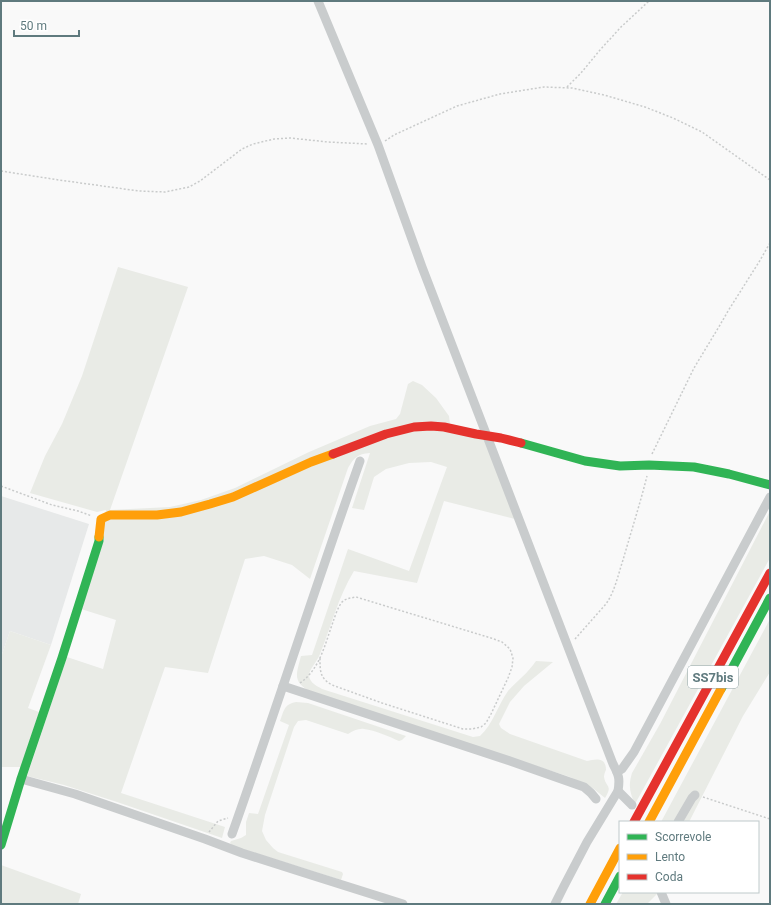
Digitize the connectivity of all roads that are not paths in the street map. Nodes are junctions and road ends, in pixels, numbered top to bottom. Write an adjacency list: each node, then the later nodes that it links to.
1 (318, 1): 2 (street)
2 (486, 435): 4 (main road); 9 (street); 10 (main road)
3 (360, 461): 8 (street)
4 (770, 485)
5 (770, 496): 9 (street)
6 (770, 572): 15 (main road, SS7bis)
7 (770, 598): 16 (main road, SS7bis)
8 (287, 687): 13 (street); 18 (street)
9 (617, 772): 11 (street)
10 (21, 779): 19 (main road); 23 (street)
11 (618, 791): 14 (street); 24 (street)
12 (695, 795): 17 (street)
13 (596, 799)
14 (632, 805)
15 (635, 821)
16 (650, 821)
17 (679, 821)
18 (232, 834)
19 (1, 845)
20 (619, 850): 25 (main road)
21 (619, 878): 26 (main road)
22 (661, 893): 27 (street)
23 (403, 904)
24 (555, 904)
25 (590, 904)
26 (605, 904)
27 (666, 904)

